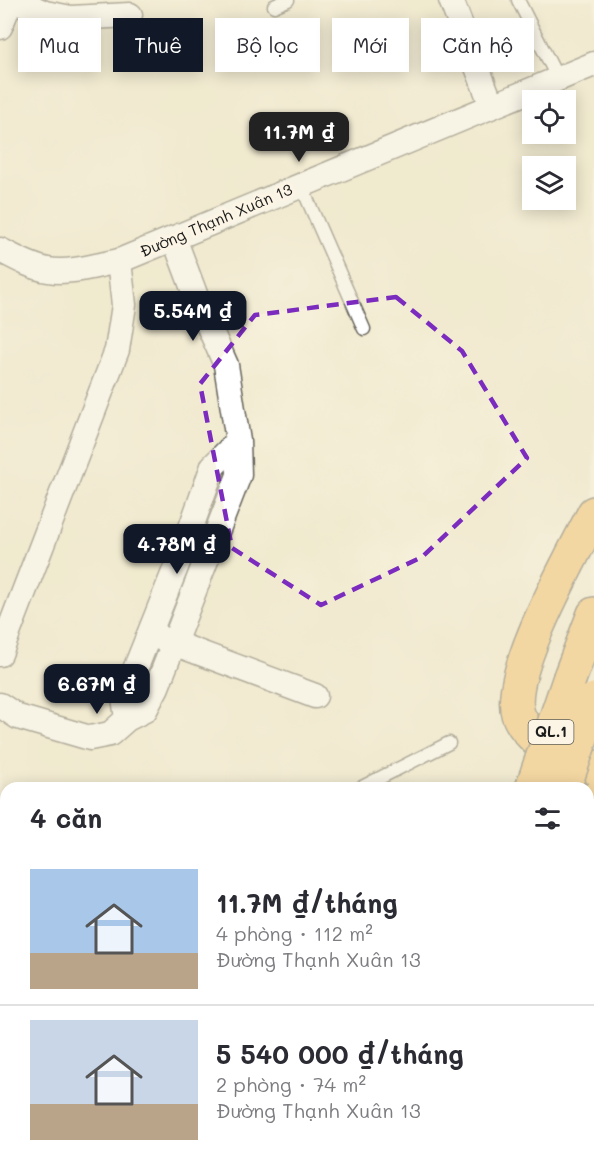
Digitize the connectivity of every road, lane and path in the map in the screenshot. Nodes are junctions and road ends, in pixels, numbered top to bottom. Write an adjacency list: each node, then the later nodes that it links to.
1 (13, 0): 6 (street); 7 (street)
2 (288, 0): 5 (lane)
3 (451, 0): 10 (street)
4 (518, 0): 9 (lane)
5 (274, 6)
6 (130, 15)
7 (0, 27)
8 (594, 64): 9 (street, Đường Thạnh Xuân 13)
9 (558, 79): 10 (street, Đường Thạnh Xuân 13)
10 (492, 106): 11 (street, Đường Thạnh Xuân 13)
11 (301, 185): 12 (street, Đường Thạnh Xuân 13); 15 (lane)
12 (174, 238): 14 (street, Đường Thạnh Xuân 13); 16 (street)
13 (0, 250): 14 (street, Đường Thạnh Xuân 13)
14 (119, 261): 21 (street)
15 (364, 329)
16 (238, 441): 19 (street); 20 (street)
17 (594, 513): 27 (highway)
18 (594, 614): 29 (highway, QL.1, bridge)
19 (150, 634): 20 (street); 25 (street)
20 (174, 643): 22 (street); 25 (street)
21 (0, 654)
22 (315, 696)
23 (594, 700): 30 (highway, QL.1, bridge)
24 (0, 705): 25 (street)
25 (127, 719)
26 (449, 743): 28 (lane)
27 (594, 767)
28 (372, 782)
29 (534, 782)
30 (566, 782)

